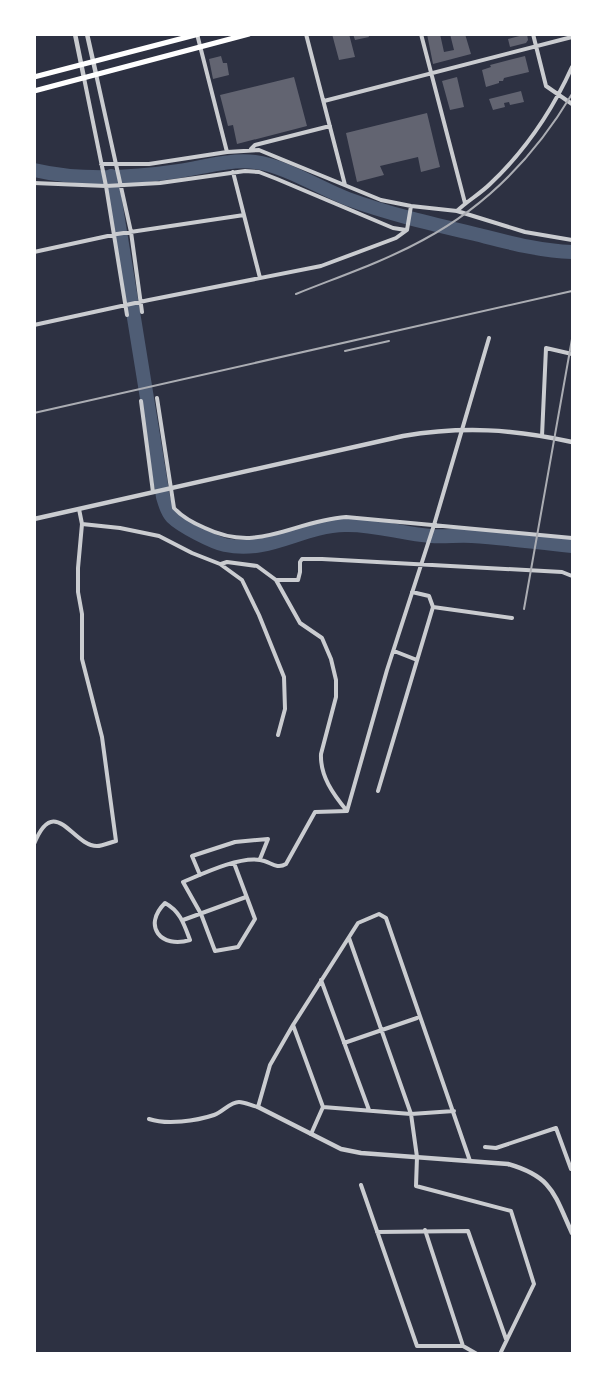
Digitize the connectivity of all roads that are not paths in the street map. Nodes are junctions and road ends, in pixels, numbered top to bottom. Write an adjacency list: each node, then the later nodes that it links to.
1 (75, 34): 12 (street)
2 (87, 34): 11 (street)
3 (249, 34): 10 (main road)
4 (306, 34): 20 (street)
5 (421, 34): 14 (street)
6 (533, 34): 9 (street)
7 (198, 35): 10 (street); 11 (main road)
8 (573, 37): 9 (street)
9 (536, 46): 14 (street); 19 (street)
10 (200, 47): 15 (main road); 24 (street)
11 (93, 62): 12 (main road); 15 (street)
12 (82, 64): 16 (main road); 17 (street)
13 (573, 68): 19 (street)
14 (430, 73): 20 (street); 32 (street)
15 (96, 74): 17 (main road); 26 (street)
16 (34, 77)
17 (84, 78): 18 (main road); 25 (street)
18 (34, 91)
19 (560, 96): 21 (street); 32 (street)
20 (324, 101): 22 (street)
21 (573, 104)
22 (330, 126): 23 (street); 31 (street)
23 (250, 150): 24 (street); 31 (street)
24 (227, 152): 26 (street)
25 (101, 165): 26 (street); 30 (street)
26 (117, 165): 29 (street)
27 (233, 172): 29 (street); 35 (street); 36 (street)
28 (34, 183): 30 (street)
29 (120, 184): 30 (street); 37 (street)
30 (106, 185): 38 (street)
31 (346, 185): 33 (street)
32 (465, 203): 34 (street)
33 (410, 208): 34 (street); 36 (street)
34 (457, 211): 39 (street)
35 (244, 214): 37 (street); 41 (street)
36 (407, 228): 41 (street)
37 (128, 232): 38 (street); 42 (street)
38 (115, 235): 40 (street); 43 (street)
39 (573, 240)
40 (34, 252)
41 (260, 278): 44 (street)
42 (142, 312)
43 (127, 315)
44 (34, 326)
45 (489, 338): 49 (street)
46 (573, 354): 50 (street)
47 (157, 398): 52 (street)
48 (141, 401): 53 (street)
49 (461, 429): 50 (street); 52 (street); 57 (street)
50 (542, 435): 51 (street)
51 (573, 442)
52 (170, 489): 53 (street); 57 (street)
53 (153, 492): 54 (street)
54 (80, 509): 55 (street); 56 (street)
55 (34, 519)
56 (82, 524): 59 (street); 71 (street)
57 (434, 525): 58 (street); 60 (street)
58 (573, 538)
59 (220, 564): 62 (street); 68 (street)
60 (421, 564): 61 (street); 62 (street); 63 (street)
61 (573, 576)
62 (276, 580): 70 (street)
63 (412, 592): 64 (street); 66 (street)
64 (433, 607): 65 (street); 67 (street)
65 (512, 618)
66 (394, 651): 67 (street); 70 (street)
67 (417, 660): 69 (street)
68 (278, 735)
69 (378, 791)
70 (347, 811): 72 (street)
71 (34, 844)
72 (260, 860): 73 (street); 74 (street)
73 (234, 863): 74 (street); 75 (street)
74 (200, 875): 76 (street)
75 (246, 897): 76 (street); 76 (street)
76 (201, 914): 77 (street)
77 (183, 920): 77 (street)
78 (349, 938): 79 (street); 82 (street); 87 (street)
79 (321, 980): 81 (street); 83 (street)
80 (417, 1018): 82 (street)
81 (293, 1025): 84 (street); 85 (street)
82 (381, 1030): 83 (street); 88 (street)
83 (344, 1043): 86 (street)
84 (258, 1107): 89 (street); 90 (street)
85 (323, 1107): 86 (street); 90 (street)
86 (369, 1110): 88 (street)
87 (454, 1111): 88 (street); 93 (street)
88 (411, 1114): 92 (street)
89 (149, 1119)
90 (311, 1134): 92 (street)
91 (485, 1147): 94 (street)
92 (417, 1157): 93 (street); 99 (street)
93 (470, 1161): 98 (street)
94 (573, 1168)
95 (361, 1185): 97 (street)
96 (425, 1230): 97 (street); 99 (street); 100 (street)
97 (377, 1232): 100 (street)
98 (573, 1233)
99 (506, 1339): 102 (street)
100 (464, 1346): 101 (street)
101 (477, 1353)
102 (500, 1353)

